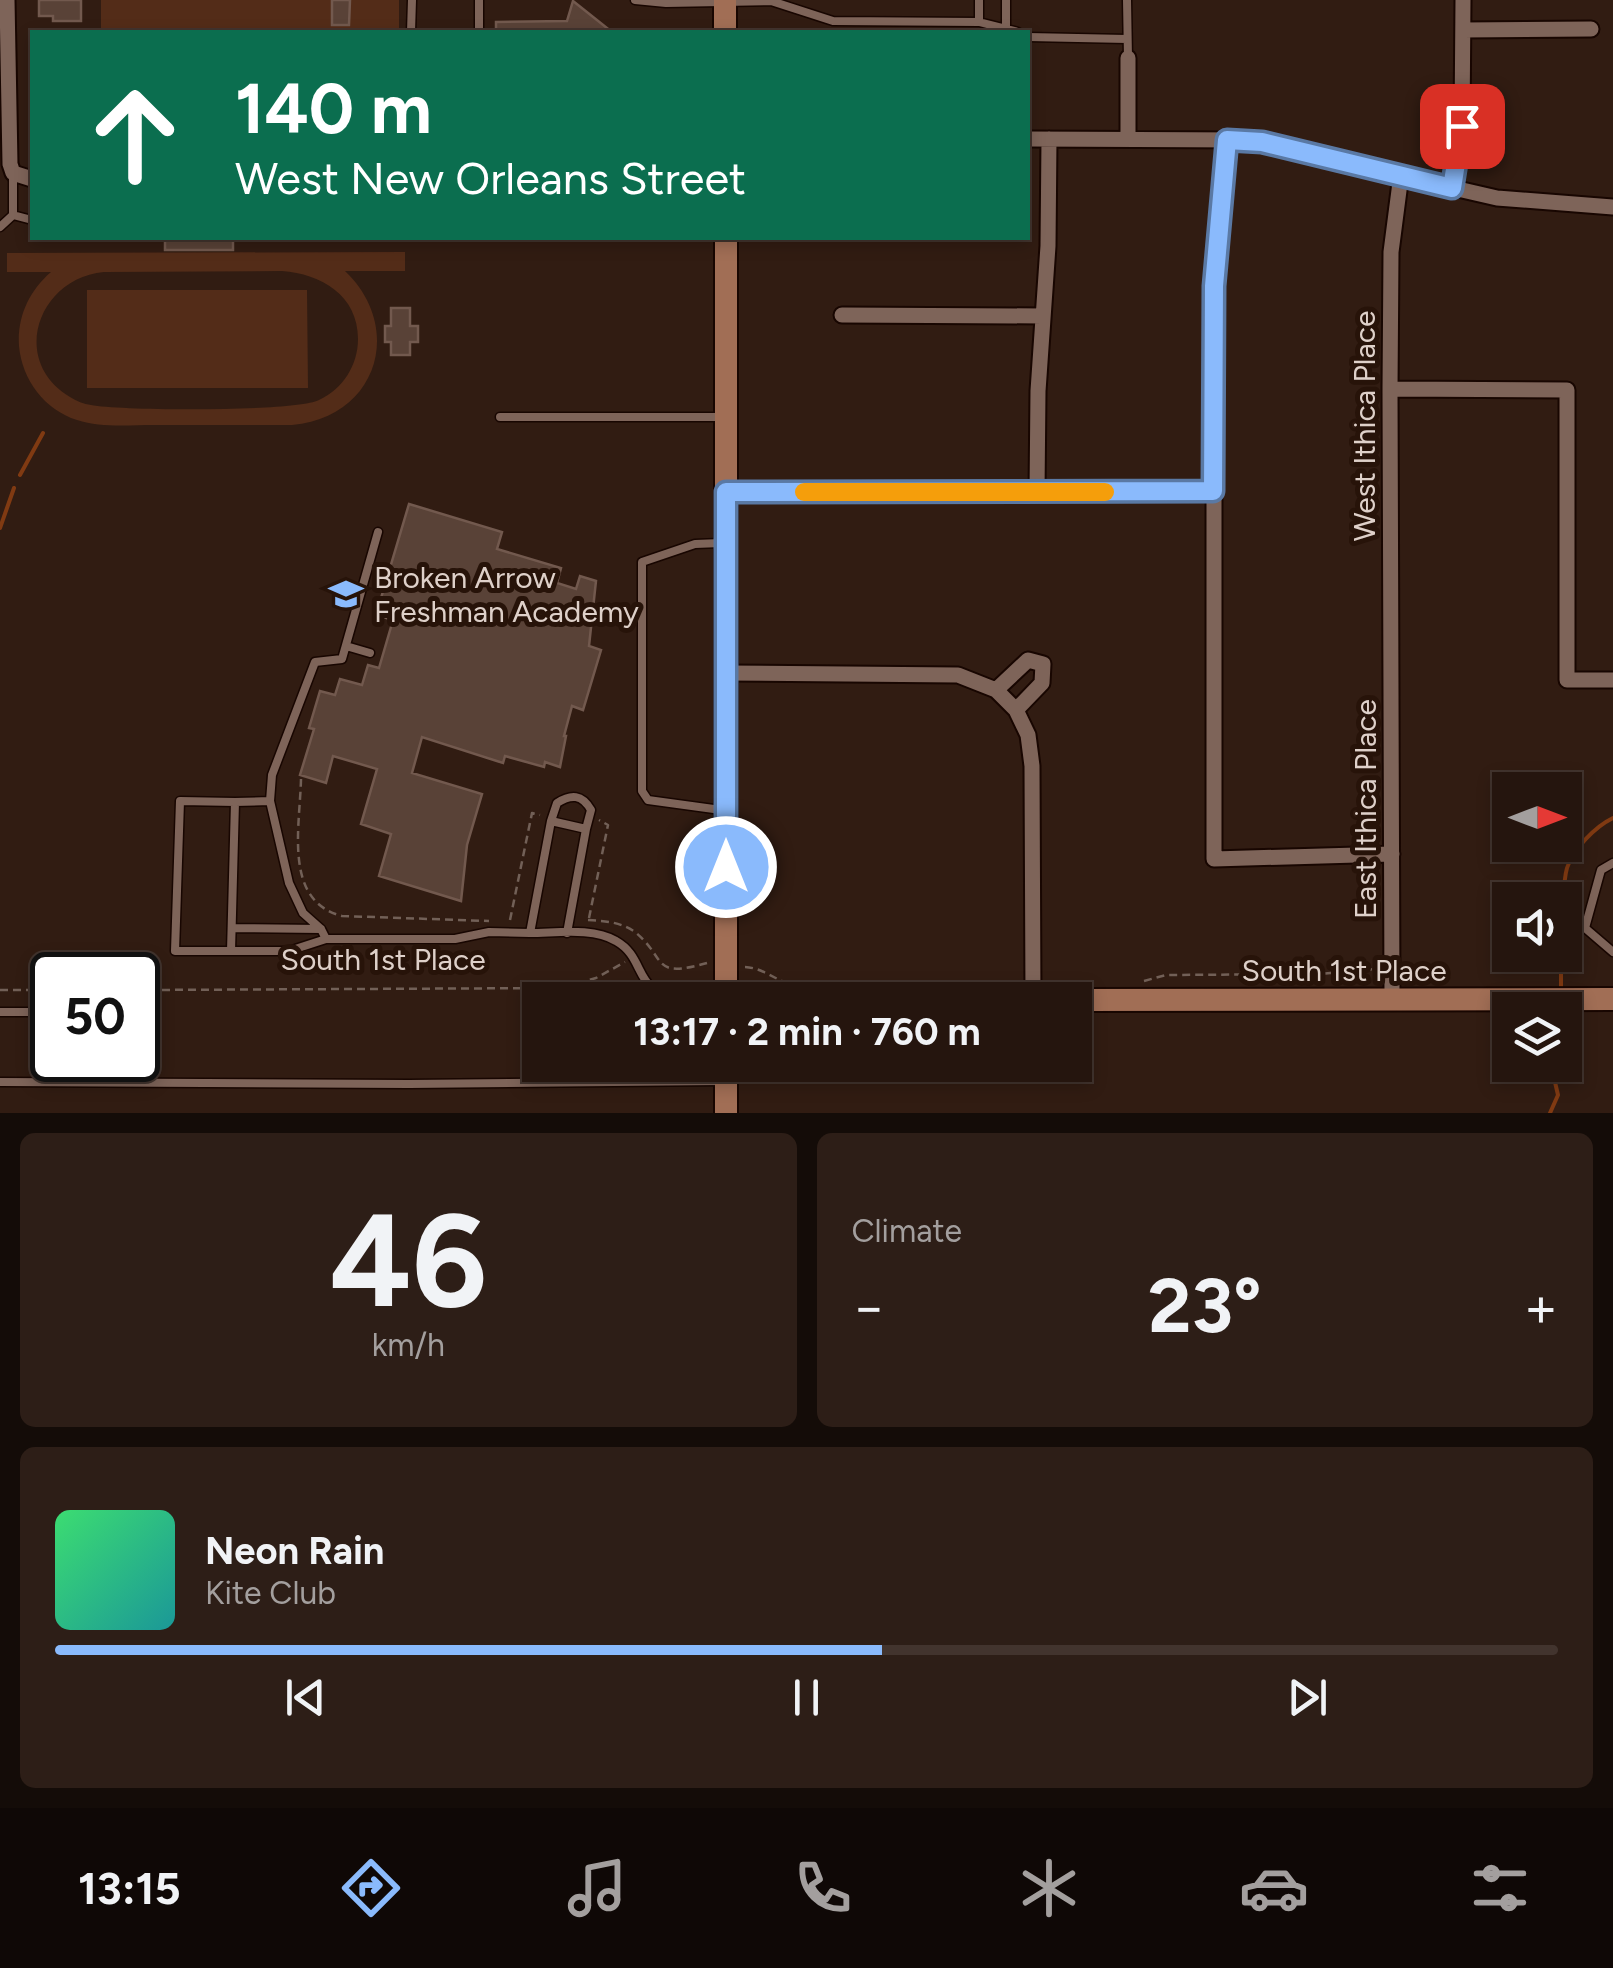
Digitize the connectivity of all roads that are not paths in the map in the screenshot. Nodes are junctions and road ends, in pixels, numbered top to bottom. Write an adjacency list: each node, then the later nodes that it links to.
1 (7, 0): 20 (street)
2 (412, 0): 13 (lane)
3 (479, 0): 14 (lane)
4 (635, 0): 9 (lane)
5 (979, 0): 10 (lane)
6 (1006, 0): 11 (lane)
7 (1127, 0): 19 (lane)
8 (1463, 0): 17 (street)
9 (726, 1): 10 (lane); 15 (main road)
10 (979, 22): 11 (lane)
11 (1006, 27): 16 (lane)
12 (1592, 29): 17 (street)
13 (411, 30)
14 (478, 30)
15 (726, 30)
16 (1013, 30)
17 (1463, 30): 29 (street)
18 (1030, 37): 19 (lane)
19 (1127, 39): 21 (lane)
20 (4, 46): 26 (street)
21 (1128, 58): 24 (street)
22 (1030, 138): 23 (street)
23 (1049, 139): 24 (street); 36 (street)
24 (1128, 139): 25 (street)
25 (1227, 140): 27 (street); 40 (street)
26 (13, 174): 28 (street); 31 (lane)
27 (1401, 176): 29 (street); 37 (street, West Ithica Place)
28 (30, 178)
29 (1452, 188): 30 (street)
30 (1613, 207)
31 (13, 216): 32 (lane); 33 (lane)
32 (30, 220)
33 (0, 227)
34 (726, 240): 38 (main road)
35 (842, 314): 36 (street)
36 (1043, 316): 42 (street)
37 (1390, 389): 48 (street, West Ithica Place); 49 (street)
38 (726, 416): 39 (lane); 41 (main road)
39 (500, 417)
40 (1213, 491): 42 (street); 57 (street)
41 (726, 492): 42 (street); 44 (main road)
42 (1037, 492)
43 (378, 532): 45 (lane)
44 (726, 543): 47 (main road); 54 (lane)
45 (346, 646): 46 (lane); 53 (lane)
46 (370, 653)
47 (726, 673): 50 (street); 54 (main road)
48 (1392, 678): 57 (street, East Ithica Place)
49 (1613, 680)
50 (996, 690): 51 (street); 51 (street)
51 (1016, 710): 68 (street)
52 (235, 802): 53 (lane); 59 (lane); 64 (lane)
53 (270, 802): 60 (lane)
54 (726, 810): 67 (main road)
55 (550, 821): 56 (lane); 56 (lane); 62 (lane)
56 (586, 830): 61 (lane)
57 (1392, 854): 71 (street, East Ithica Place)
58 (1613, 863): 65 (lane)
59 (232, 928): 60 (lane); 64 (lane)
60 (321, 928): 63 (lane)
61 (567, 928): 62 (lane); 66 (lane)
62 (530, 932): 63 (lane)
63 (326, 939): 64 (lane)
64 (231, 951)
65 (1613, 952)
66 (647, 982)
67 (726, 982)
68 (1033, 982)
69 (1613, 999): 71 (main road, South 1st Place)
70 (1092, 1000): 71 (main road, South 1st Place)
71 (1392, 1000)
72 (0, 1012): 73 (lane)
73 (30, 1012)
74 (522, 1080): 75 (lane)
75 (0, 1082)
76 (726, 1082): 77 (main road)
77 (726, 1113)

